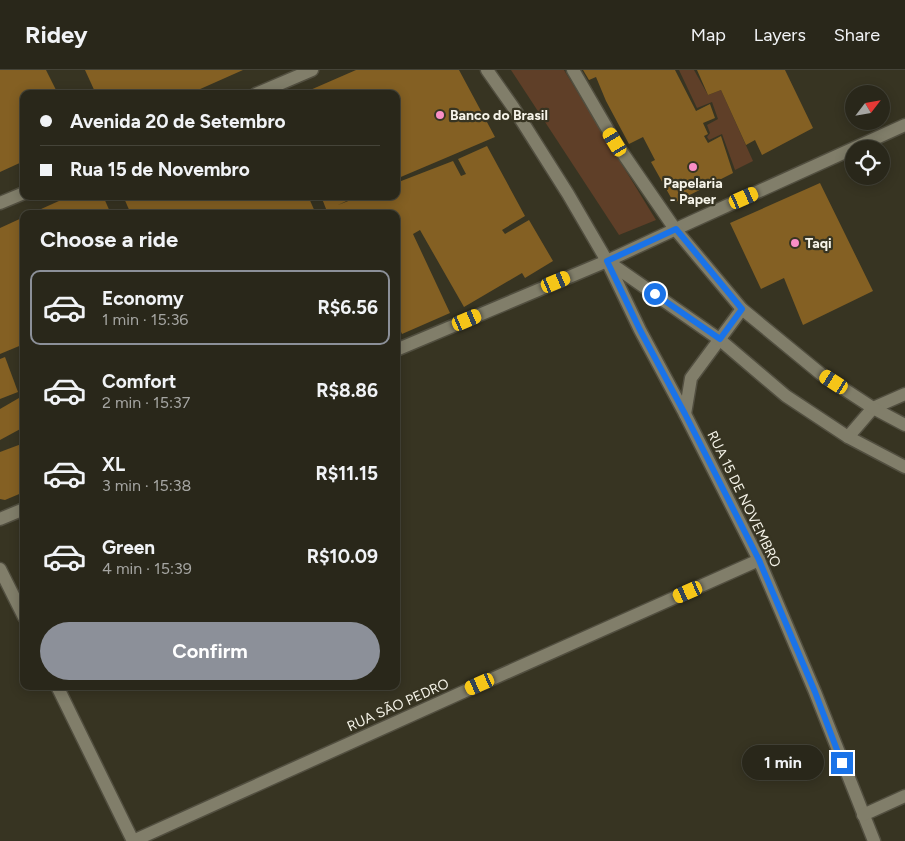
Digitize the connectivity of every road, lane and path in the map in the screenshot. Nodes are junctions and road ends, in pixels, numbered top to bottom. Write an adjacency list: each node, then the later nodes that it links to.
1 (312, 70): 4 (street)
2 (487, 70): 9 (street, RUA 15 DE NOVEMBRO)
3 (573, 70): 8 (street)
4 (265, 90)
5 (905, 125): 8 (street)
6 (20, 195): 7 (street)
7 (0, 203)
8 (676, 229): 9 (street); 10 (street)
9 (607, 261): 11 (street); 12 (street); 15 (street, RUA 15 DE NOVEMBRO)
10 (742, 309): 11 (street); 14 (street)
11 (720, 339): 15 (street); 17 (street)
12 (400, 348)
13 (905, 394): 14 (street)
14 (873, 408): 16 (street); 17 (street)
15 (685, 414): 21 (street, RUA 15 DE NOVEMBRO)
16 (905, 425)
17 (848, 437): 18 (street)
18 (905, 467)
19 (20, 511): 20 (street)
20 (0, 519)
21 (759, 560): 26 (street, RUA 15 DE NOVEMBRO); 27 (street, RUA SÃO PEDRO)
22 (0, 569): 23 (street)
23 (20, 609)
24 (60, 690): 27 (street)
25 (905, 796): 26 (street)
26 (863, 815): 28 (street, RUA 15 DE NOVEMBRO)
27 (133, 841)
28 (874, 841)

